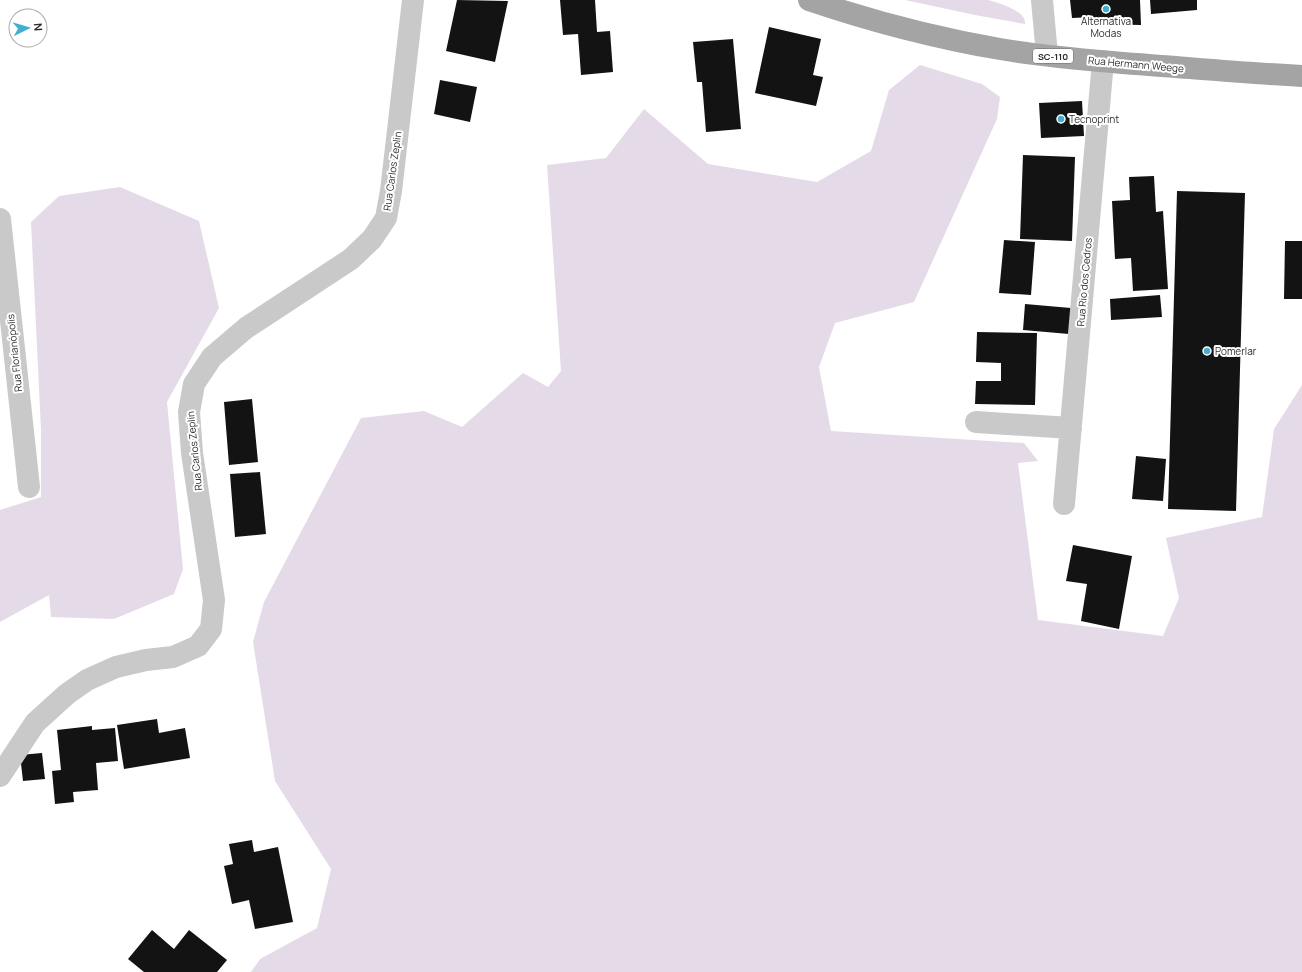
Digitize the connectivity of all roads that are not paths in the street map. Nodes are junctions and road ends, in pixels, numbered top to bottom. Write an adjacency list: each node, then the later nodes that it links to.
1 (410, 0): 12 (street, Rua Carlos Zeplin)
2 (809, 0): 4 (main road, Rua Hermann Weege / SC-110)
3 (1042, 0): 4 (street)
4 (1047, 55): 5 (main road, Rua Hermann Weege / SC-110)
5 (1103, 61): 6 (main road, Rua Hermann Weege / SC-110); 9 (street, Rua Rio dos Cedros)
6 (1302, 76)
7 (0, 219): 10 (street, Rua Florianópolis)
8 (976, 422): 9 (street)
9 (1071, 428): 11 (street, Rua Rio dos Cedros)
10 (29, 487)
11 (1064, 504)
12 (0, 776)

